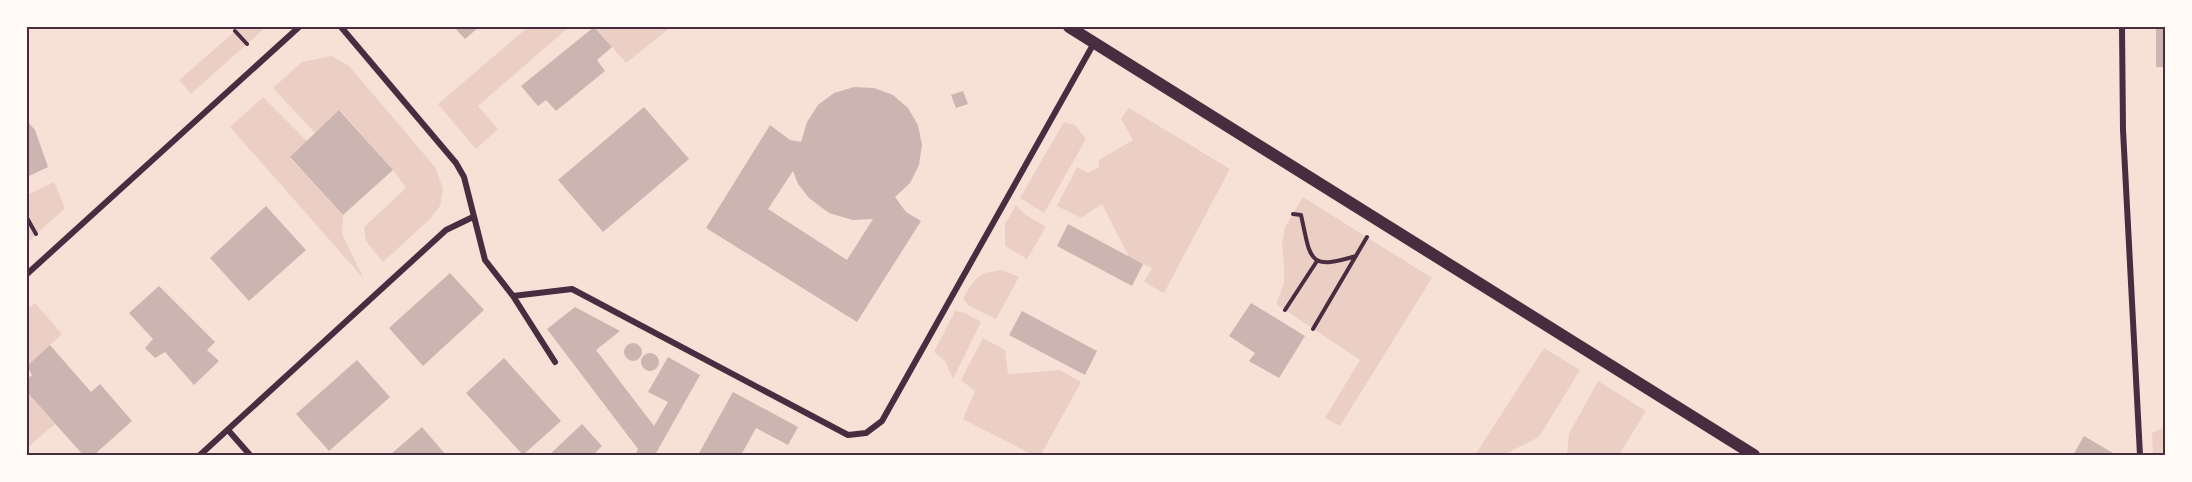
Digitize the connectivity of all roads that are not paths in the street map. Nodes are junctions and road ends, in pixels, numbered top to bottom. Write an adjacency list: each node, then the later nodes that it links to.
1 (299, 27): 7 (street)
2 (341, 27): 6 (street)
3 (1068, 27): 5 (main road)
4 (2122, 27): 14 (street)
5 (1094, 43): 8 (street); 13 (main road)
6 (473, 217): 8 (street); 10 (street)
7 (27, 273)
8 (513, 296): 9 (street)
9 (555, 362)
10 (228, 430): 11 (street); 12 (street)
11 (200, 455)
12 (250, 455)
13 (1754, 455)
14 (2140, 455)

